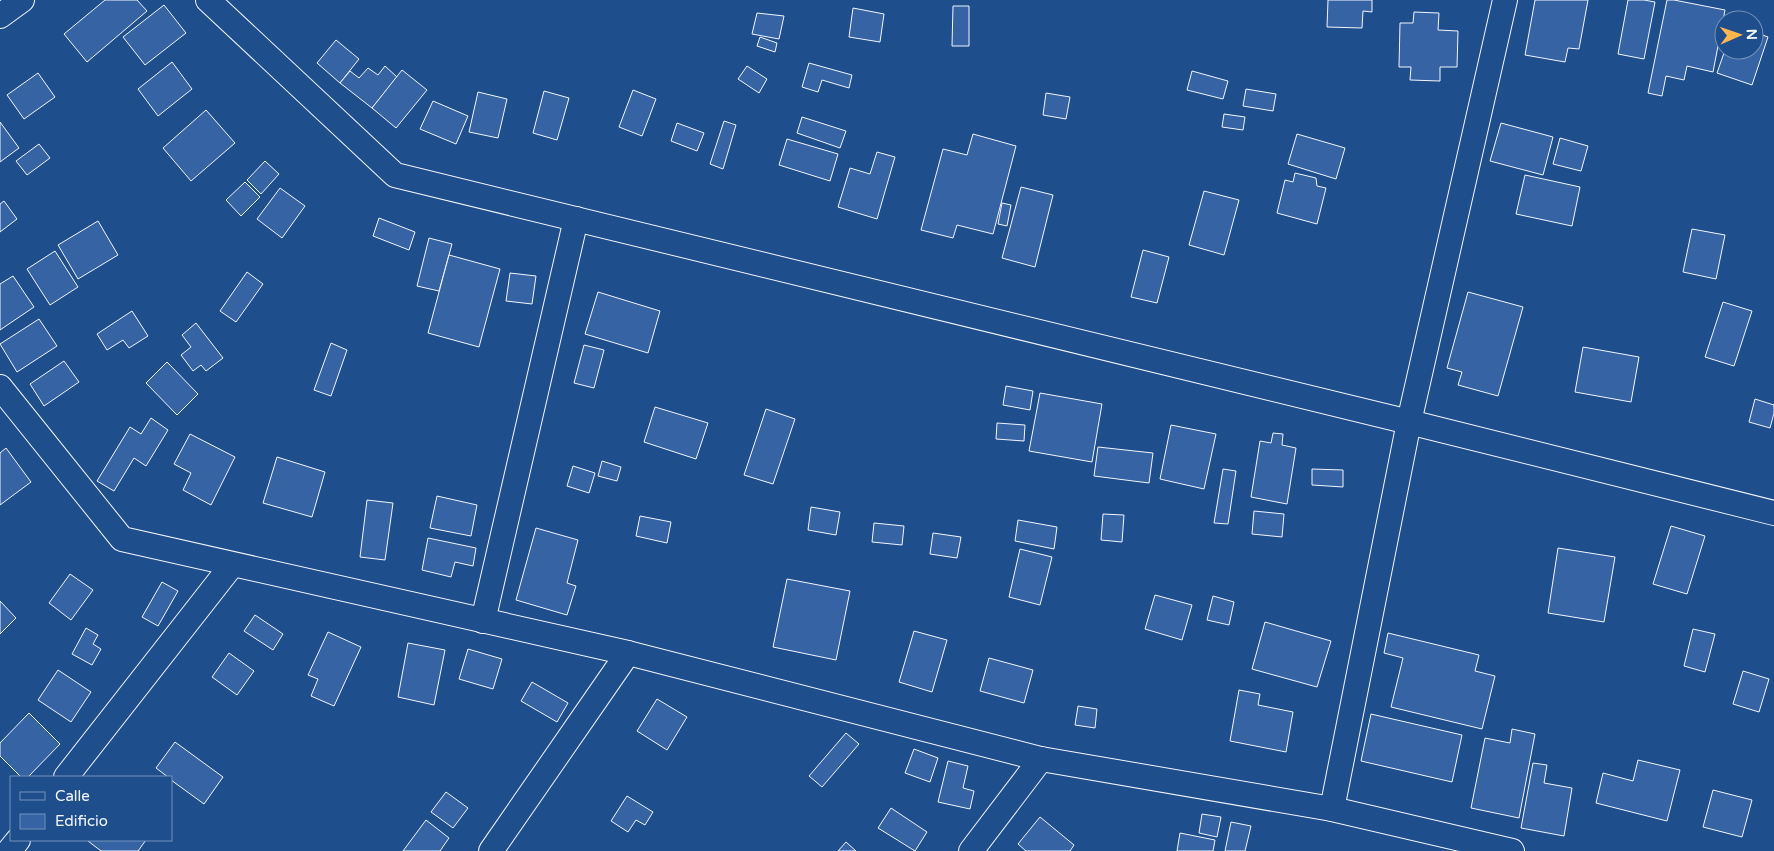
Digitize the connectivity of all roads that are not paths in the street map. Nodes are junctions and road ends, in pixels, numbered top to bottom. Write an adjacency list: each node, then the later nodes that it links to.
1 (22, 0): 4 (street)
2 (208, 0): 5 (street)
3 (1505, 0): 7 (street)
4 (0, 16)
5 (576, 219): 7 (street); 10 (street)
6 (0, 387): 9 (street)
7 (1410, 422): 8 (street); 14 (street)
8 (1774, 513)
9 (232, 565): 10 (street); 13 (street)
10 (483, 621): 11 (street)
11 (628, 653): 12 (street); 18 (street)
12 (1041, 759): 14 (street); 19 (street)
13 (67, 776)
14 (1332, 809): 16 (street)
15 (17, 841): 17 (street)
16 (1501, 850)
17 (9, 851)
18 (491, 851)
19 (971, 851)

